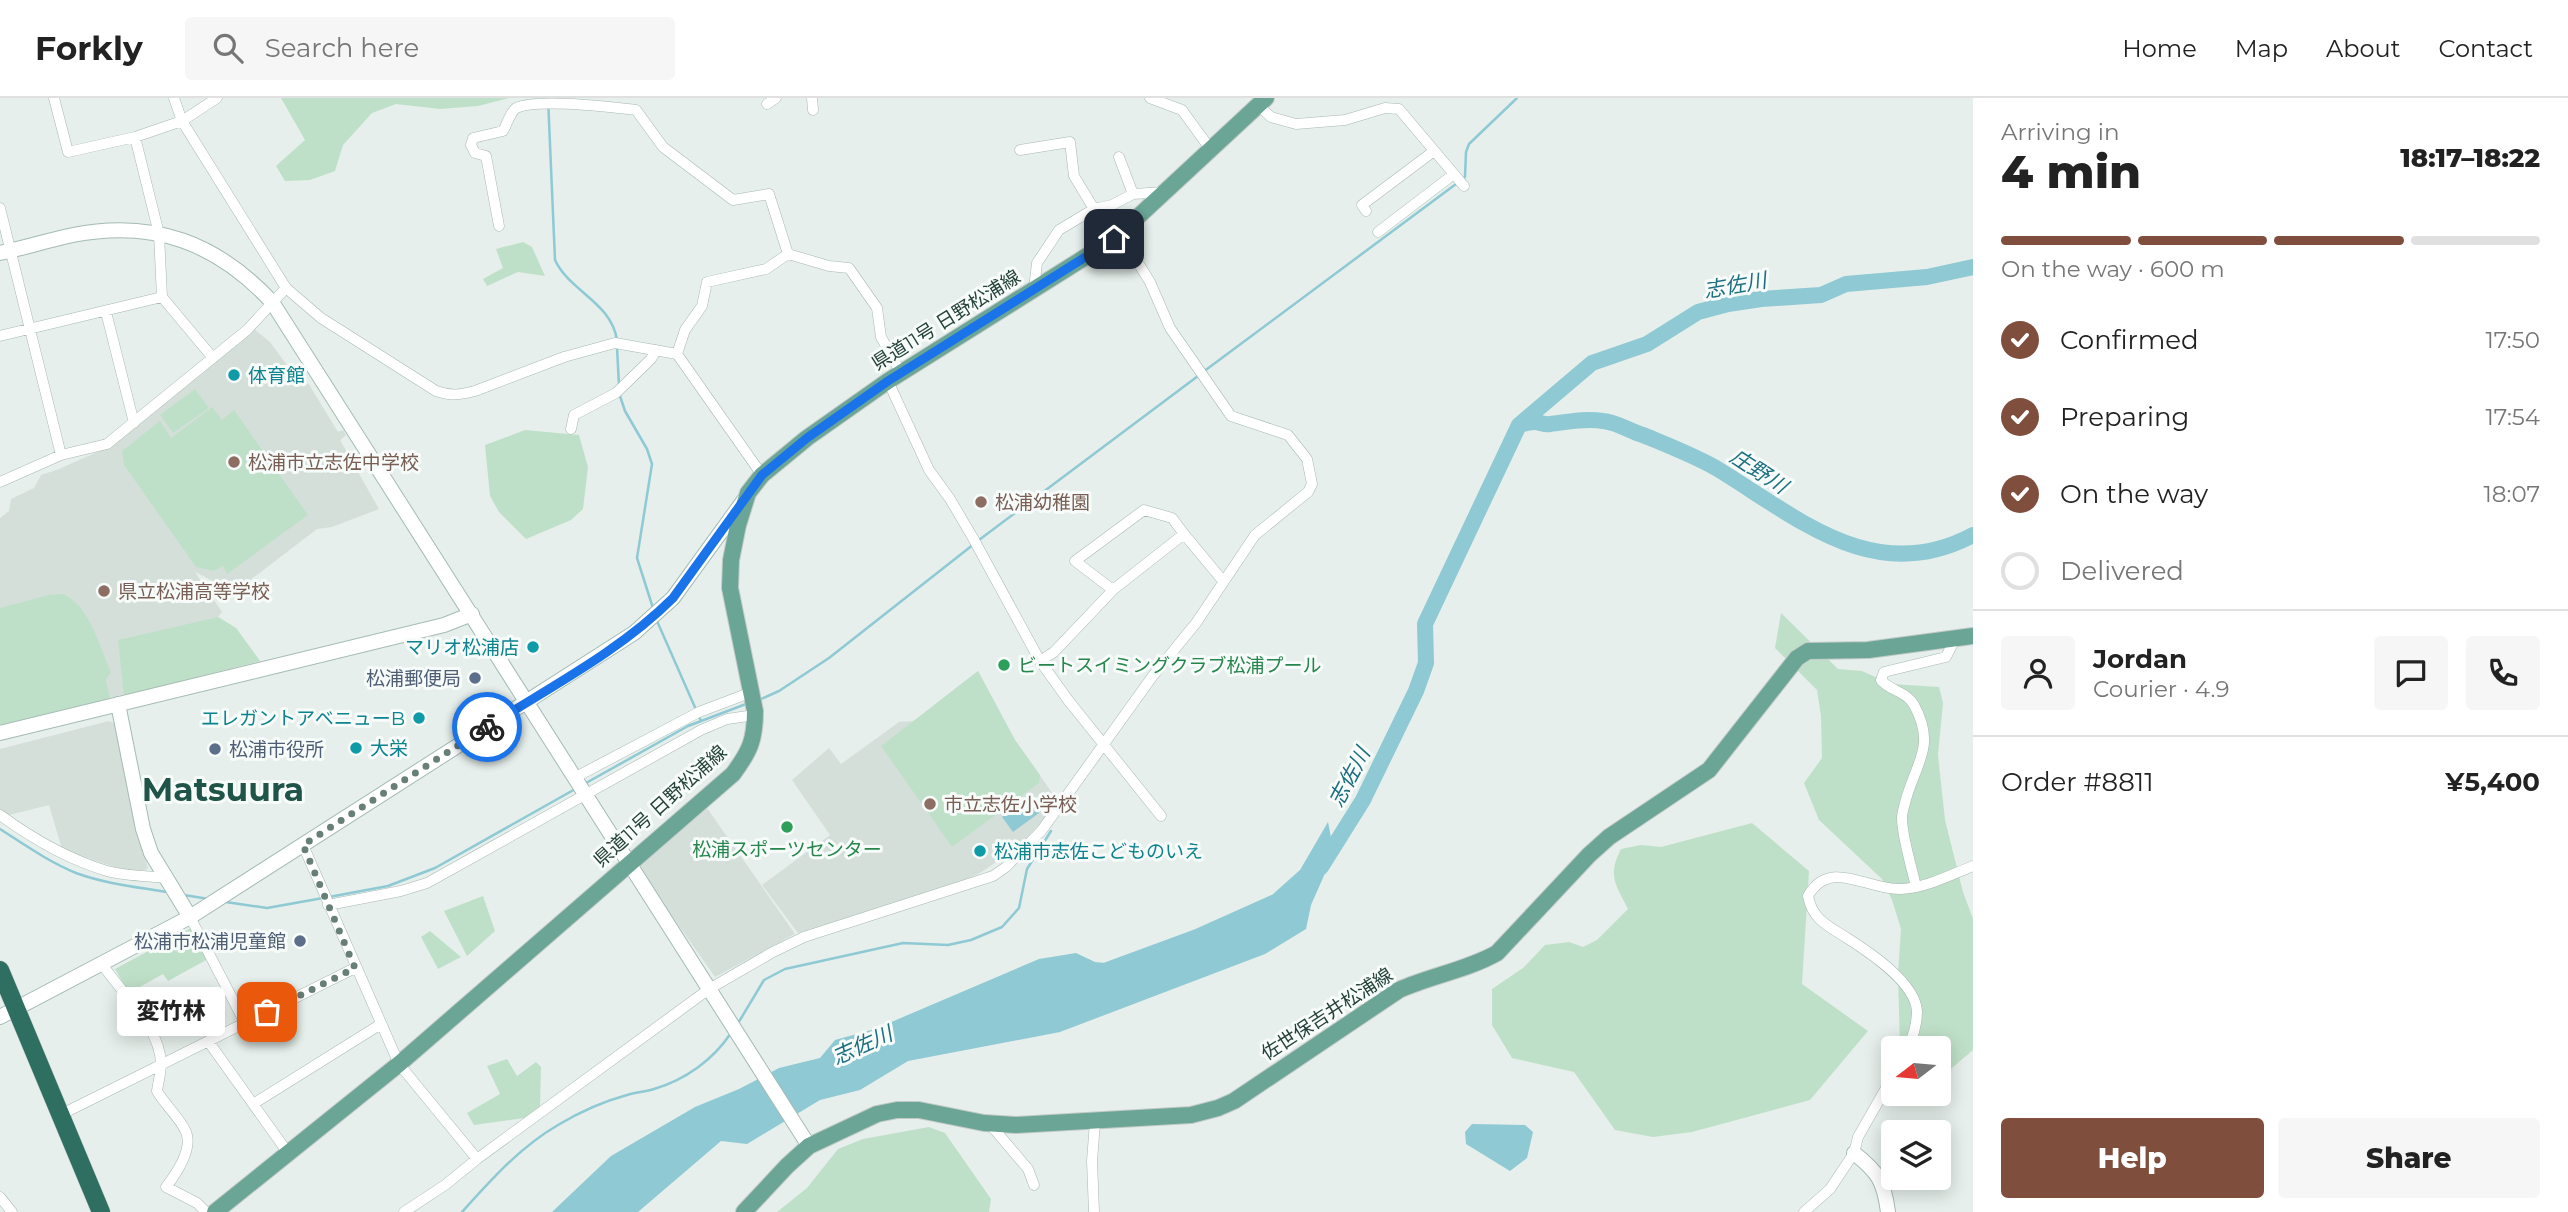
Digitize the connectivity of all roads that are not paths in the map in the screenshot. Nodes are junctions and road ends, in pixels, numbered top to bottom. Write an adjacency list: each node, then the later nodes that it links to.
1 (54, 98): 11 (street)
2 (174, 98): 10 (street)
3 (217, 98): 10 (street)
4 (630, 98): 8 (street)
5 (812, 98): 9 (street)
6 (1150, 98): 13 (street)
7 (1262, 102): 13 (main road, 県道11号 日野松浦線); 14 (street)
8 (636, 110): 23 (street); 28 (street)
9 (813, 110)
10 (182, 121): 11 (street); 29 (street)
11 (135, 137): 25 (street)
12 (1020, 150): 21 (street)
13 (1211, 150): 18 (main road, 県道11号 日野松浦線)
14 (1434, 151): 16 (street); 22 (street)
15 (1119, 157): 19 (street)
16 (1455, 176): 17 (street); 24 (street)
17 (1464, 186)
18 (1166, 192): 19 (street); 26 (main road, 県道11号 日野松浦線)
19 (1133, 194): 21 (street)
20 (0, 208): 27 (street)
21 (1094, 209): 30 (street)
22 (1366, 211)
23 (499, 226)
24 (1378, 232)
25 (159, 234): 27 (street); 31 (street); 32 (street)
26 (1114, 239): 30 (main road, 県道11号 日野松浦線); 47 (street)
27 (5, 252): 34 (street)
28 (789, 254): 37 (street); 39 (street)
29 (286, 288): 32 (street); 36 (street)
30 (1034, 289): 39 (main road, 県道11号 日野松浦線)
31 (162, 297): 33 (street); 38 (street)
32 (272, 302): 38 (street); 49 (street)
33 (106, 312): 34 (street); 40 (street)
34 (29, 329): 35 (street); 42 (street)
35 (0, 336)
36 (656, 350): 37 (street); 41 (street)
37 (677, 354): 43 (street)
38 (213, 358): 40 (street)
39 (895, 377): 43 (main road, 県道11号 日野松浦線); 52 (street)
40 (134, 423): 42 (street)
41 (571, 429)
42 (61, 456): 44 (street)
43 (762, 475): 45 (main road, 県道11号 日野松浦線)
44 (0, 482)
45 (748, 493): 53 (main road, 県道11号 日野松浦線); 54 (street)
46 (1184, 534): 47 (street); 48 (street); 48 (street)
47 (1223, 582): 58 (street)
48 (1113, 590): 52 (street)
49 (472, 614): 54 (street); 55 (street)
50 (1973, 636): 51 (main road, 佐世保吉井松浦線)
51 (1955, 639): 66 (street); 83 (main road, 佐世保吉井松浦線)
52 (1040, 661): 58 (street)
53 (752, 692): 56 (main road, 県道11号 日野松浦線); 59 (street)
54 (527, 701): 59 (street); 62 (street)
55 (118, 704): 57 (street); 65 (street)
56 (755, 713): 59 (street); 63 (main road, 県道11号 日野松浦線)
57 (0, 733)
58 (1104, 744): 61 (street); 72 (street)
59 (581, 786): 63 (street); 67 (street)
60 (0, 815): 65 (street)
61 (1161, 816)
62 (303, 845): 67 (street); 68 (street)
63 (628, 863): 72 (street); 78 (main road, 県道11号 日野松浦線)
64 (1973, 866): 66 (street)
65 (167, 878): 68 (street)
66 (1916, 887): 76 (street)
67 (329, 908): 70 (street)
68 (190, 917): 69 (street); 74 (street)
69 (102, 964): 73 (street); 79 (street)
70 (355, 968): 74 (street); 75 (street)
71 (0, 970): 73 (highway)
72 (709, 989): 85 (street); 88 (street)
73 (8, 1014): 82 (highway)
74 (245, 1023): 77 (street)
75 (381, 1024): 78 (street); 81 (street)
76 (1911, 1036)
77 (208, 1041): 79 (street); 81 (street)
78 (399, 1064): 86 (main road, 県道11号 日野松浦線); 88 (street)
79 (161, 1065): 82 (street); 93 (street)
80 (1881, 1097): 87 (street)
81 (253, 1104): 86 (street)
82 (60, 1115): 92 (highway)
83 (1095, 1122): 84 (main road, 佐世保吉井松浦線); 97 (street)
84 (989, 1123): 85 (main road, 佐世保吉井松浦線); 89 (street)
85 (805, 1140): 96 (main road, 佐世保吉井松浦線)
86 (288, 1153): 94 (main road, 県道11号 日野松浦線)
87 (1854, 1153): 98 (street); 99 (street)
88 (477, 1159): 95 (street)
89 (1034, 1185)
90 (0, 1197): 91 (street)
91 (12, 1212)
92 (101, 1212)
93 (206, 1212)
94 (215, 1212)
95 (404, 1212)
96 (744, 1212)
97 (1094, 1212)
98 (1804, 1212)
99 (1888, 1212)

